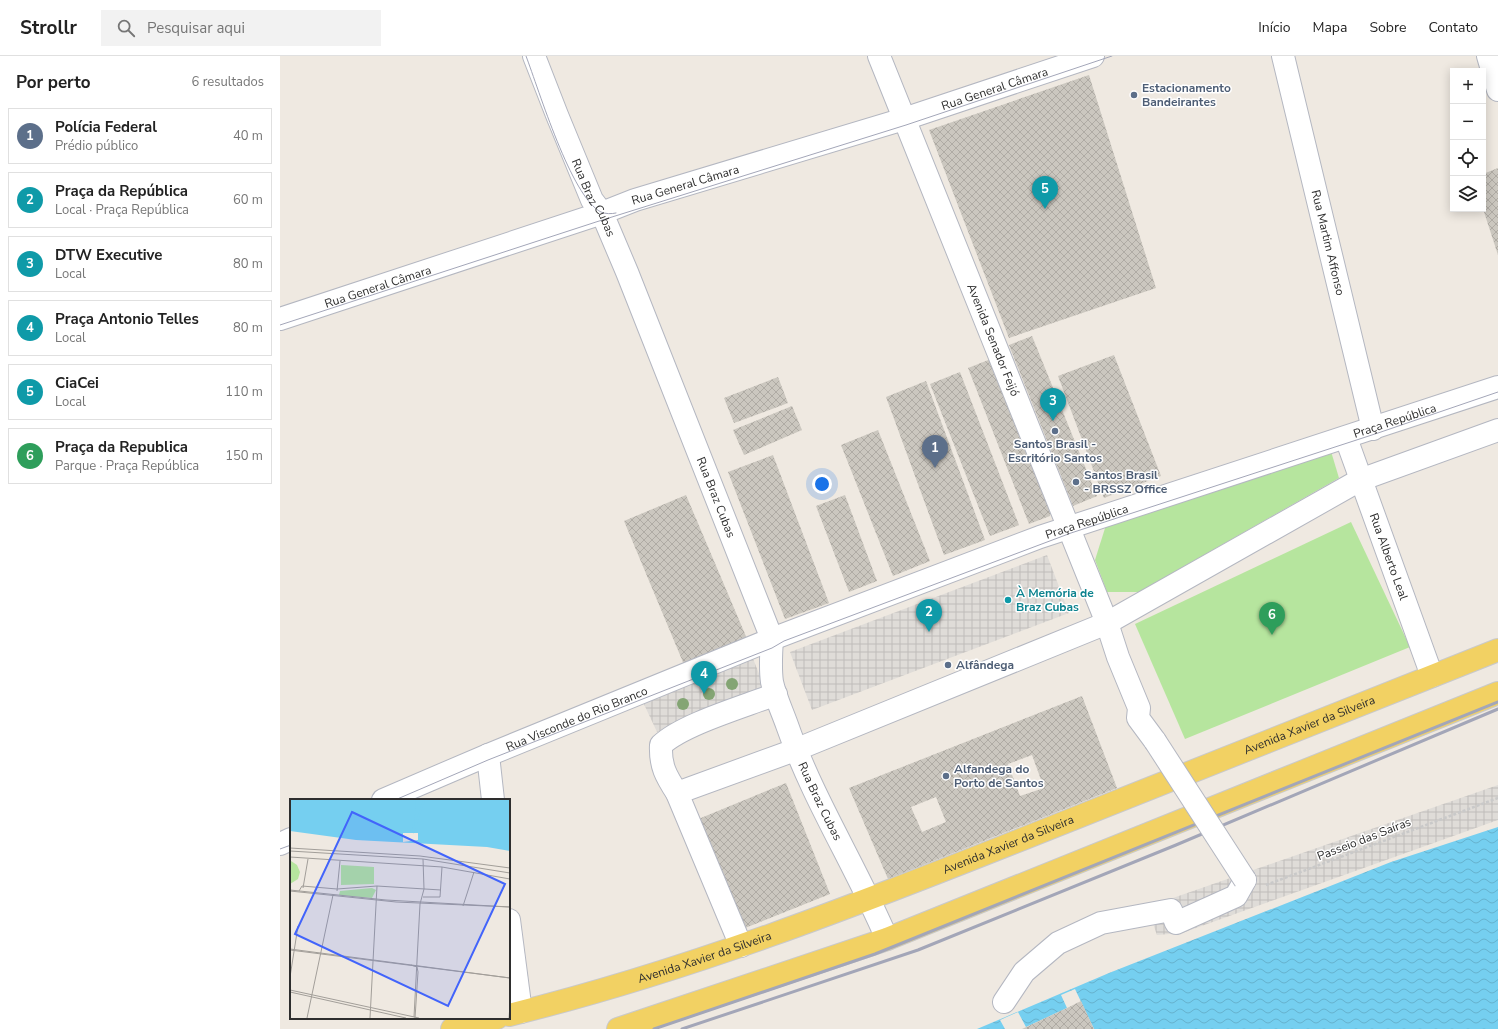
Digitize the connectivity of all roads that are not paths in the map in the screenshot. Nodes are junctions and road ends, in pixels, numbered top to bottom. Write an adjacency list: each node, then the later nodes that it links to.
1 (534, 56): 8 (street, Rua Braz Cubas)
2 (879, 56): 7 (street, Avenida Senador Feijó)
3 (1093, 56): 7 (street, Rua General Câmara)
4 (1283, 56): 11 (street, Rua Martim Affonso)
5 (1488, 56): 6 (street)
6 (1498, 90)
7 (904, 119): 8 (street, Rua General Câmara); 15 (street, Avenida Senador Feijó)
8 (602, 213): 9 (street, Rua General Câmara); 17 (street, Rua Braz Cubas)
9 (280, 319)
10 (1498, 387): 11 (street, Praça República)
11 (1373, 429): 13 (street, Praça República)
12 (1498, 430): 14 (street)
13 (1346, 438): 14 (street, Rua Alberto Leal); 15 (street, Praça República)
14 (1360, 480): 16 (street); 19 (street, Rua Alberto Leal)
15 (1068, 527): 16 (street, Avenida Senador Feijó); 17 (street, Praça República)
16 (1107, 623): 22 (street); 33 (street, Avenida Senador Feijó, bridge)
17 (772, 639): 20 (street, Rua Braz Cubas); 23 (street, Rua Visconde do Rio Branco)
18 (1498, 650): 19 (main road, Avenida Xavier da Silveira)
19 (1432, 676): 29 (main road, Avenida Xavier da Silveira)
20 (776, 694): 22 (street, Rua Braz Cubas); 24 (street)
21 (1498, 694): 31 (main road)
22 (796, 750): 24 (street); 29 (street, Rua Braz Cubas)
23 (488, 755): 25 (street, Rua Visconde do Rio Branco); 26 (street)
24 (677, 793): 32 (street)
25 (385, 799)
26 (493, 799)
27 (290, 840): 28 (street)
28 (280, 844)
29 (870, 900): 31 (street, Rua Braz Cubas); 32 (main road, Avenida Xavier da Silveira)
30 (510, 936): 34 (street)
31 (887, 939): 37 (main road)
32 (741, 946): 34 (main road, Avenida Xavier da Silveira)
33 (1004, 1002)
34 (515, 1014)
35 (493, 1019): 36 (main road)
36 (452, 1029)
37 (618, 1029)

